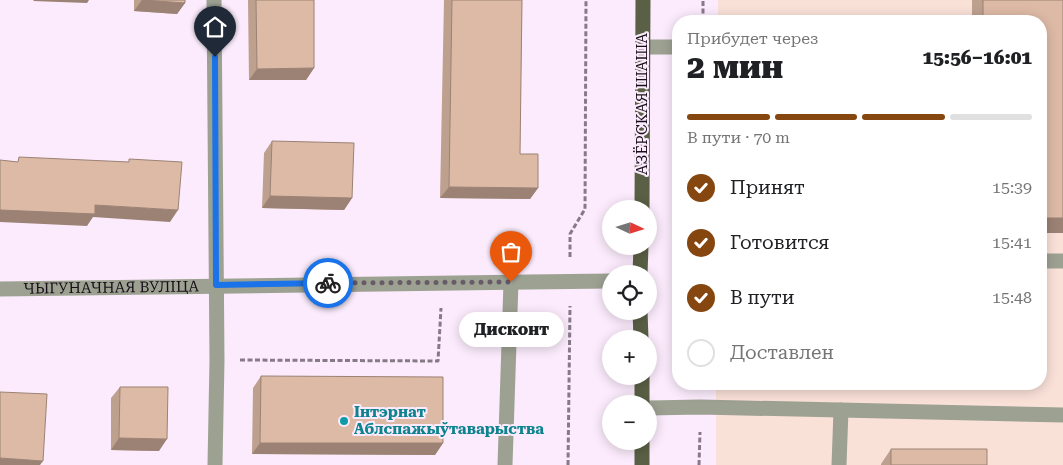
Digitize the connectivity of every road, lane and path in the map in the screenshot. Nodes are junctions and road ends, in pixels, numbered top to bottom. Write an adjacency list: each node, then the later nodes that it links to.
1 (214, 0): 15 (street)
2 (586, 0): 11 (path)
3 (643, 0): 6 (main road, АЗЁРСКАЯ ШАША)
4 (703, 0): 5 (path)
5 (703, 15)
6 (642, 47): 7 (street); 8 (main road, АЗЁРСКАЯ ШАША)
7 (672, 47)
8 (642, 200)
9 (1063, 260): 10 (street)
10 (1047, 261)
11 (570, 281): 12 (street, ЧЫГУНАЧНАЯ ВУЛІЦА); 14 (street, ЧЫГУНАЧНАЯ ВУЛІЦА); 25 (path)
12 (602, 281)
13 (443, 282): 14 (street, ЧЫГУНАЧНАЯ ВУЛІЦА); 15 (street, ЧЫГУНАЧНАЯ ВУЛІЦА); 17 (path)
14 (511, 282): 24 (street)
15 (216, 285): 16 (street, ЧЫГУНАЧНАЯ ВУЛІЦА); 17 (street)
16 (0, 289)
17 (218, 360): 23 (street)
18 (700, 407): 19 (street); 20 (street); 27 (path)
19 (657, 408)
20 (841, 410): 21 (street); 28 (street)
21 (1063, 415)
22 (642, 450): 26 (main road)
23 (215, 465)
24 (505, 465)
25 (568, 465)
26 (642, 465)
27 (699, 465)
28 (839, 465)

